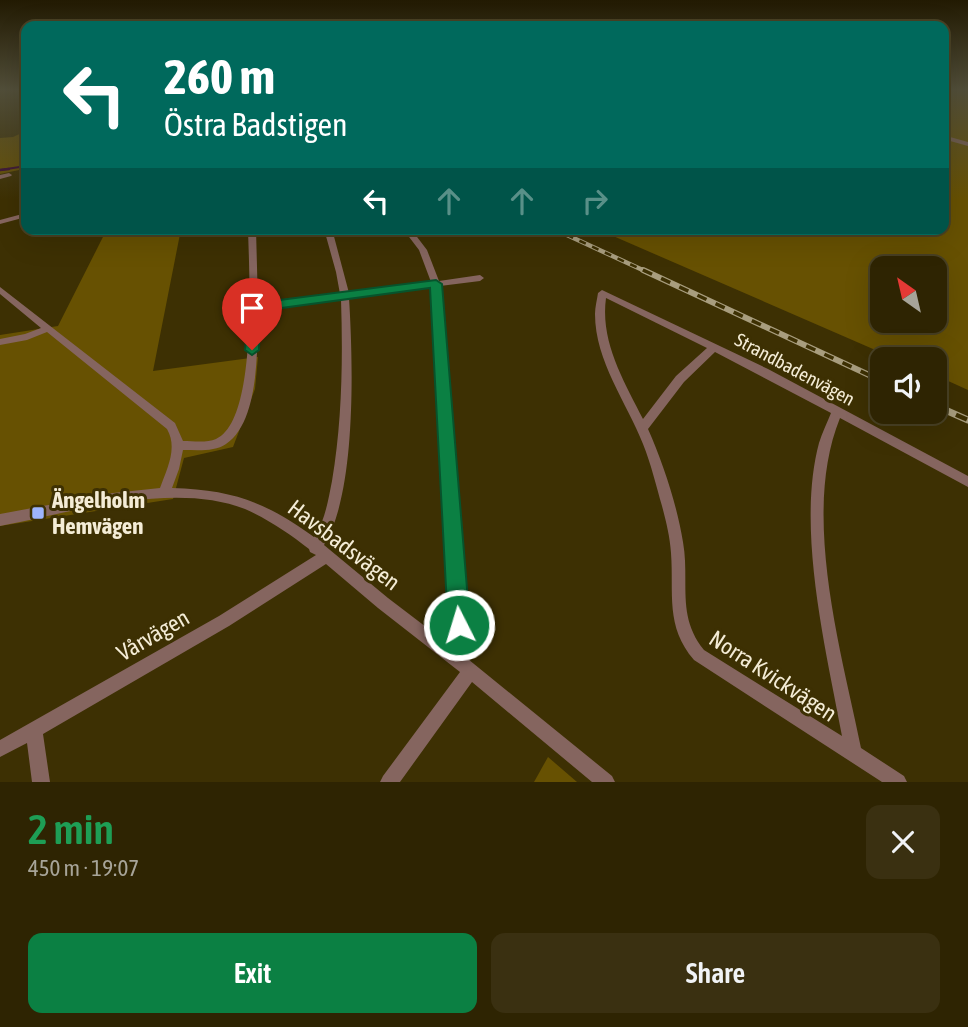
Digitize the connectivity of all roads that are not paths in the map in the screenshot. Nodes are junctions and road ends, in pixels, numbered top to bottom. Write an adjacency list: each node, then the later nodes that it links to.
1 (949, 139): 2 (street)
2 (968, 144)
3 (9, 175): 4 (street)
4 (0, 177)
5 (21, 216): 6 (street)
6 (0, 222)
7 (252, 235): 15 (street)
8 (330, 235): 14 (street)
9 (412, 235): 11 (street)
10 (480, 278): 11 (street)
11 (436, 284): 14 (street); 26 (street)
12 (0, 290): 16 (street)
13 (603, 293): 18 (street, Strandbadenvägen); 20 (street, Norra Kvickvägen)
14 (345, 295): 15 (street); 25 (street)
15 (254, 307): 21 (street)
16 (47, 329): 17 (street); 21 (street)
17 (0, 342)
18 (715, 347): 19 (street, Strandbadenvägen); 20 (street)
19 (837, 410): 22 (street, Strandbadenvägen); 30 (street)
20 (643, 427): 30 (street, Norra Kvickvägen)
21 (178, 446): 23 (street)
22 (968, 482)
23 (163, 494): 24 (street, Havsbadsvägen); 25 (street, Havsbadsvägen)
24 (0, 520)
25 (320, 552): 26 (street, Havsbadsvägen); 28 (street, Vårvägen)
26 (452, 657): 27 (street, Havsbadsvägen)
27 (471, 670): 32 (street); 33 (street, Havsbadsvägen)
28 (34, 730): 29 (street, Vårvägen); 31 (street)
29 (0, 749)
30 (853, 752): 34 (street, Norra Kvickvägen)
31 (41, 782)
32 (389, 782)
33 (606, 782)
34 (898, 782)

